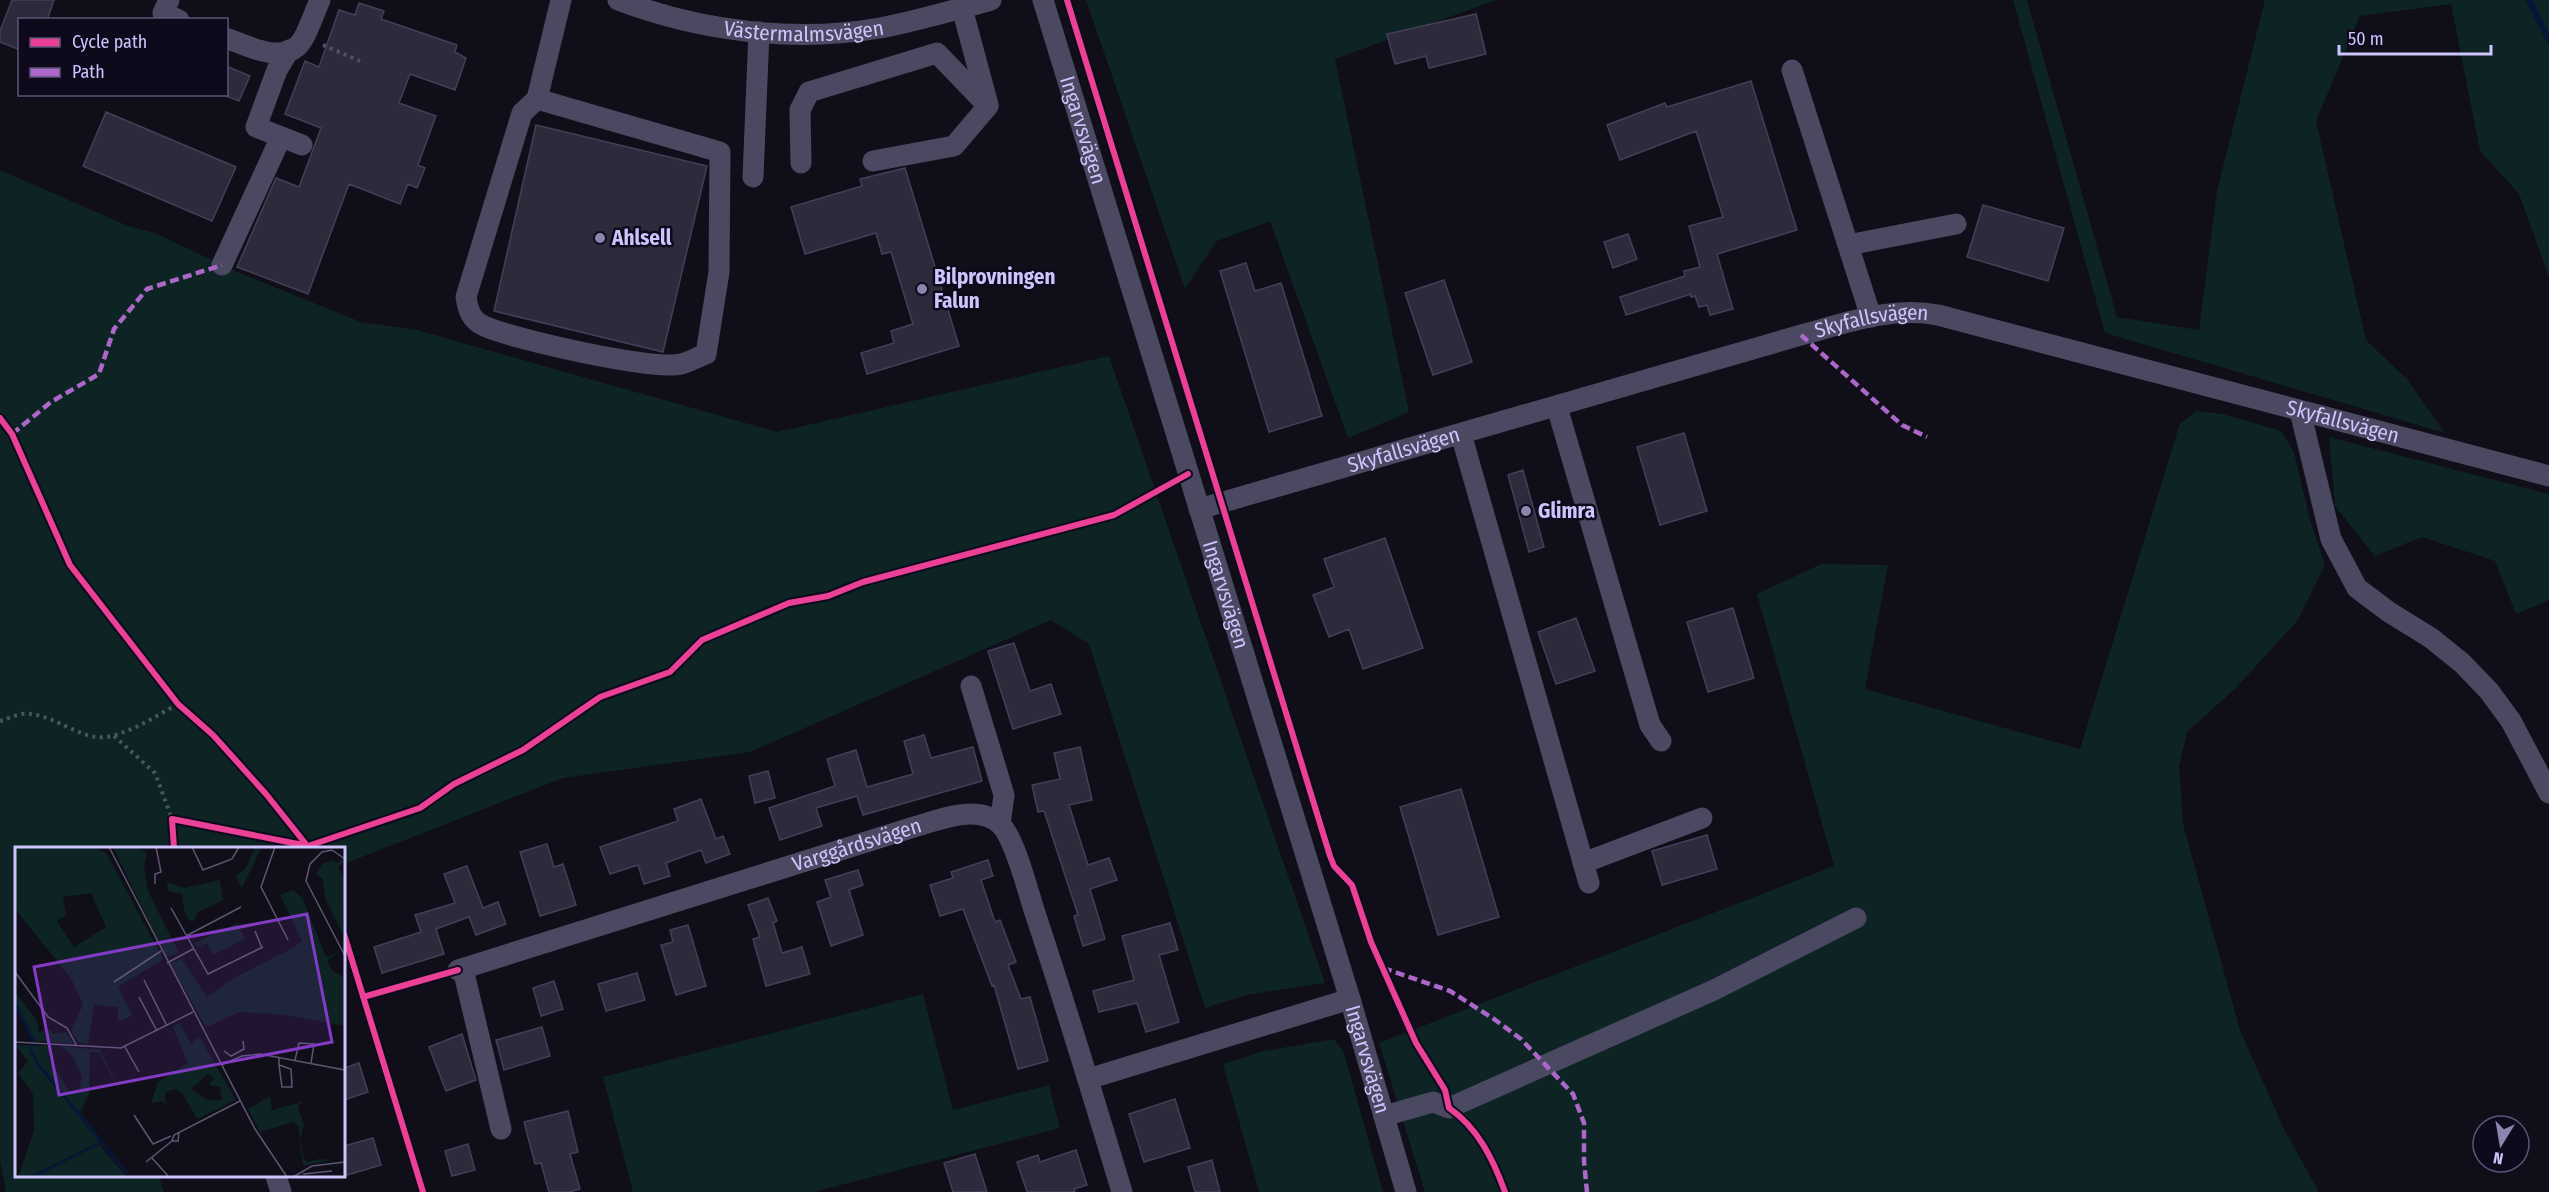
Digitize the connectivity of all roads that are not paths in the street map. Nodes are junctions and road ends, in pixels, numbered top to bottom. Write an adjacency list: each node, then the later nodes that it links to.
1 (169, 0): 8 (street)
2 (561, 0): 13 (street)
3 (618, 0): 9 (street, Västermalmsvägen)
4 (991, 0): 7 (street, Västermalmsvägen)
5 (1043, 0): 28 (street, Ingarvsvägen)
6 (316, 8): 11 (street)
7 (962, 8): 9 (street, Västermalmsvägen); 14 (street)
8 (174, 18)
9 (759, 32): 19 (street)
10 (228, 39): 11 (street)
11 (289, 50): 15 (street)
12 (1792, 70): 21 (street)
13 (537, 99): 13 (street)
14 (988, 106): 17 (street); 18 (street)
15 (281, 137): 16 (street); 22 (street)
16 (302, 144)
17 (873, 162)
18 (801, 163)
19 (753, 177)
20 (1956, 224): 21 (street)
21 (1848, 245): 23 (street)
22 (222, 265)
23 (1871, 317): 24 (street, Skyfallsvägen); 25 (street, Skyfallsvägen)
24 (1557, 407): 26 (street, Skyfallsvägen); 30 (street)
25 (2300, 411): 27 (street, Skyfallsvägen); 31 (street)
26 (1461, 434): 28 (street, Skyfallsvägen); 32 (street)
27 (2549, 476)
28 (1199, 509): 35 (street, Ingarvsvägen)
29 (971, 686): 33 (street)
30 (1661, 741)
31 (2549, 793)
32 (1702, 818)
33 (999, 824): 36 (street); 38 (street, Varggårdsvägen)
34 (1856, 918): 37 (street)
35 (1350, 999): 36 (street); 37 (street, Ingarvsvägen)
36 (1088, 1079): 41 (street)
37 (1384, 1116): 42 (street, Ingarvsvägen)
38 (501, 1129)
39 (276, 1177): 40 (street)
40 (281, 1192)
41 (1122, 1192)
42 (1406, 1192)

